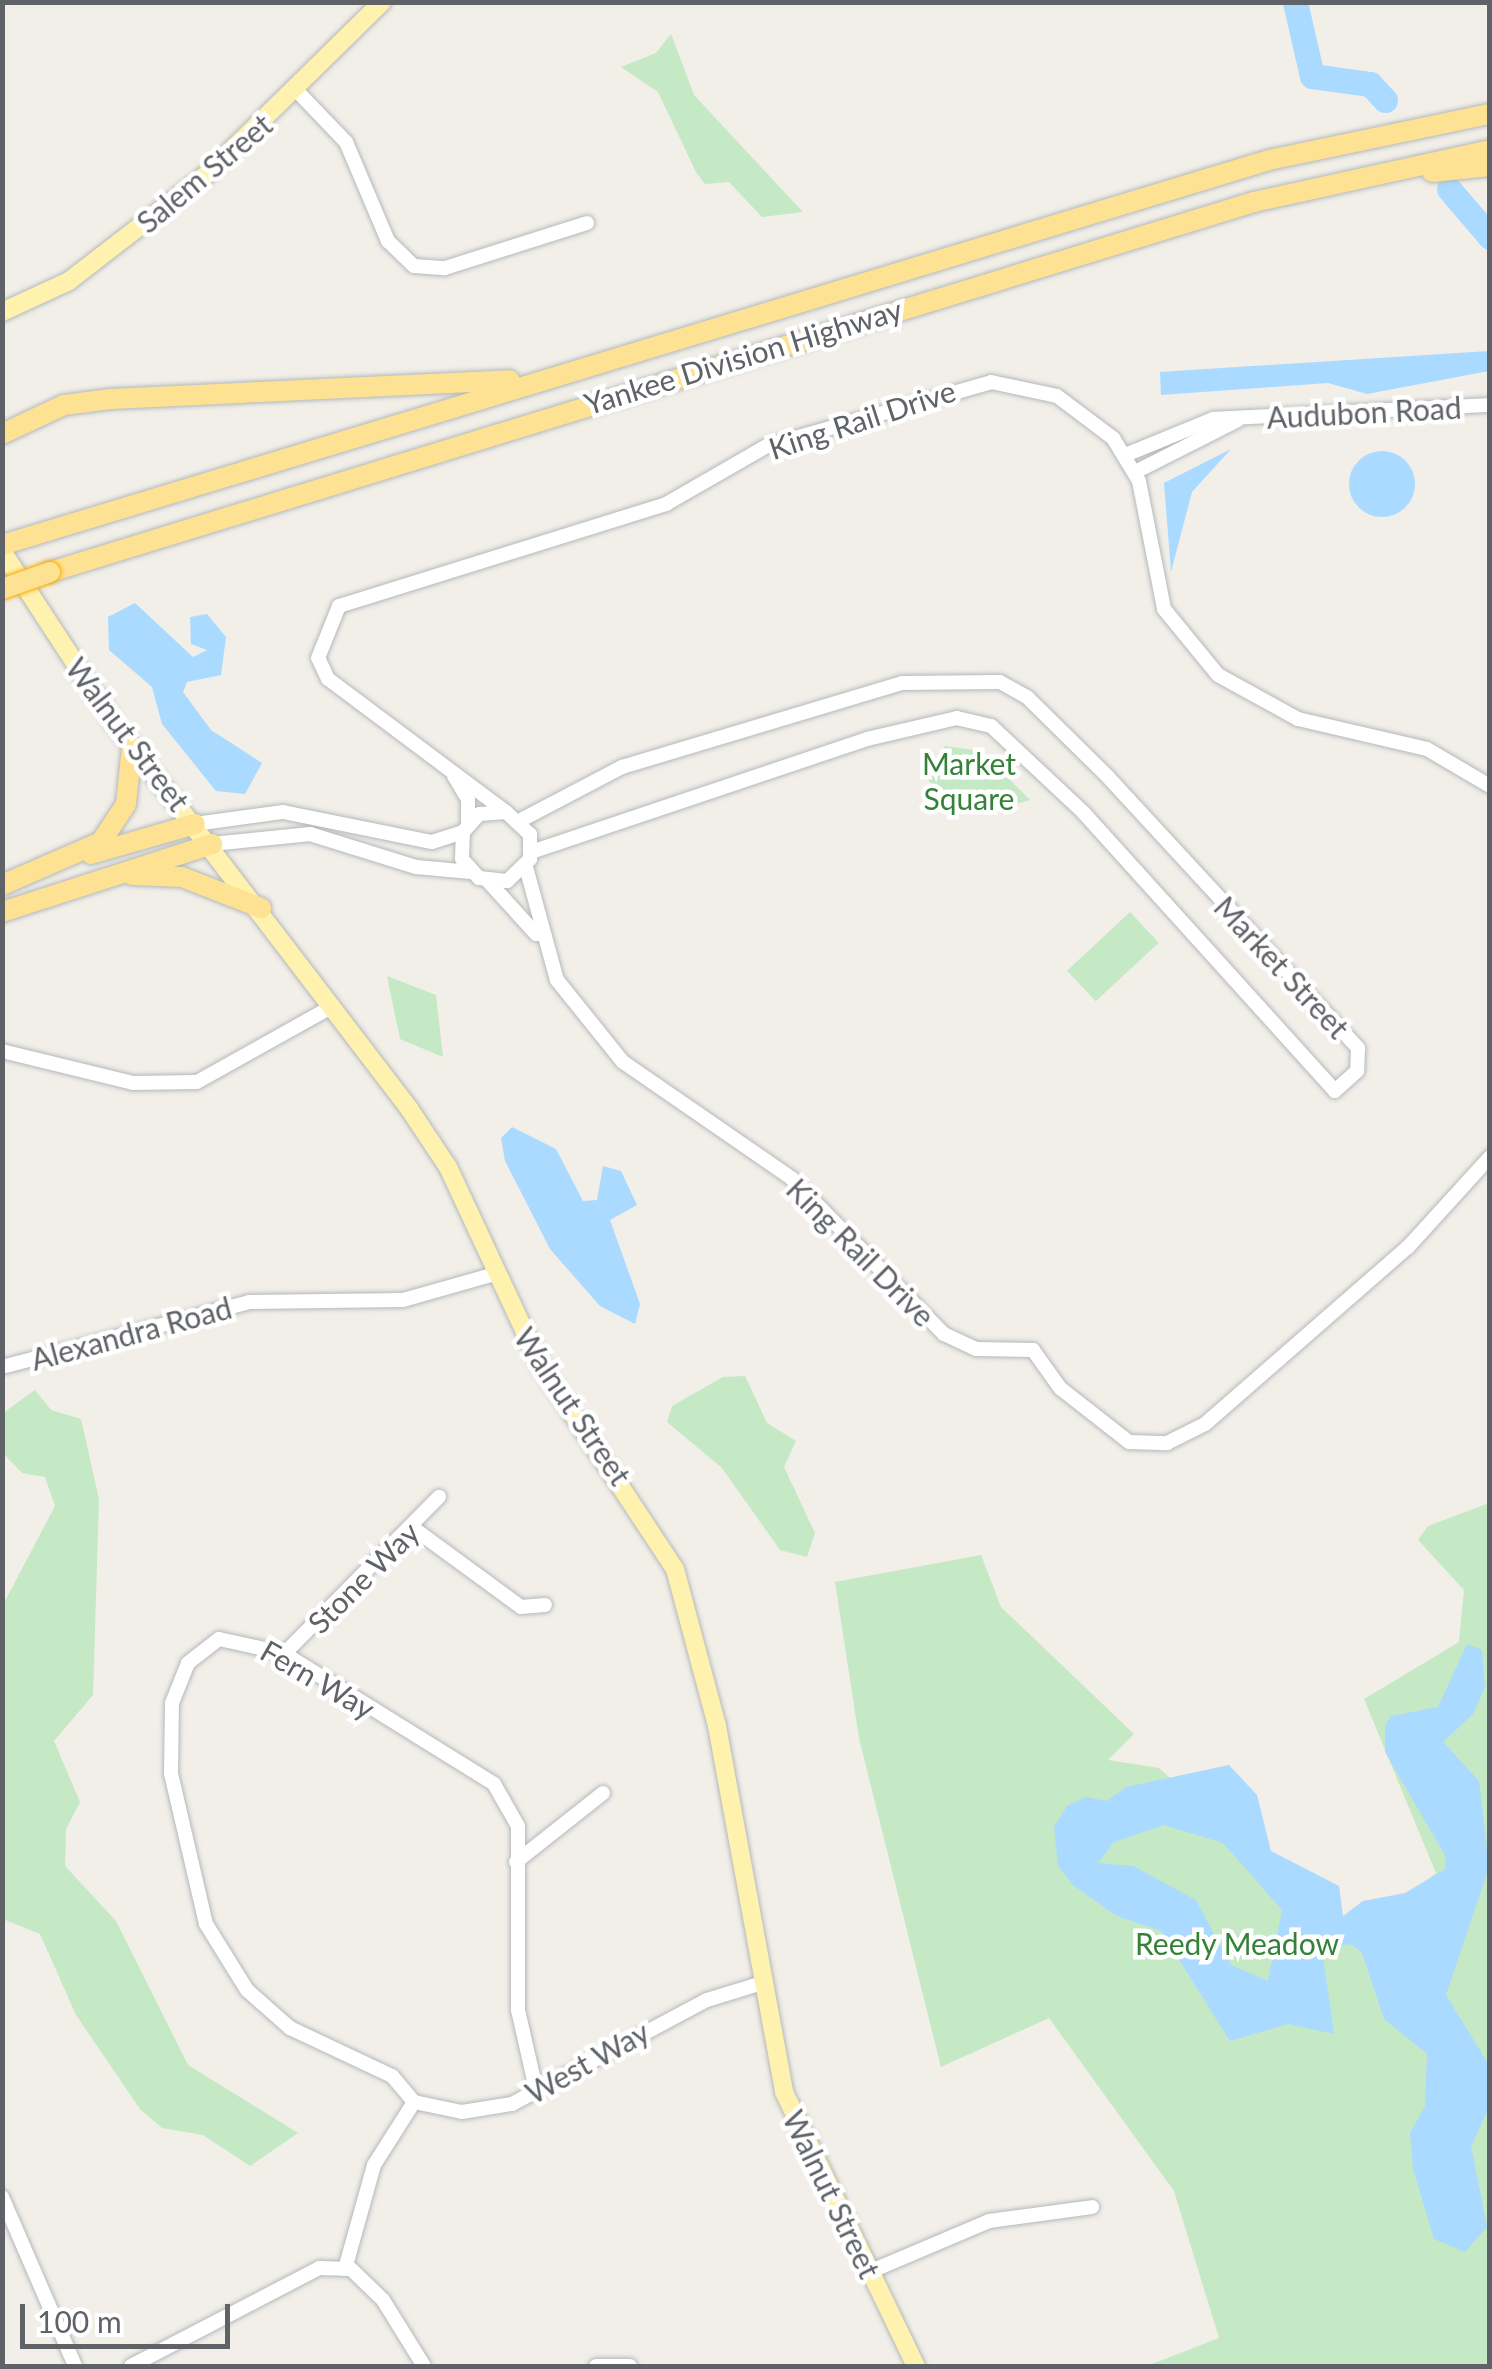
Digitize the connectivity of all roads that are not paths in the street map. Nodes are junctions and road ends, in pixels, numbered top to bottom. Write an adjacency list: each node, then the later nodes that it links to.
1 (382, 2): 2 (main road, Salem Street)
2 (298, 92): 7 (street); 8 (main road, Salem Street)
3 (1490, 114): 9 (highway, Yankee Division Highway)
4 (1490, 150): 6 (highway, Yankee Division Highway)
5 (1490, 166): 6 (highway)
6 (1326, 183): 16 (highway, Yankee Division Highway)
7 (587, 223)
8 (2, 312)
9 (556, 375): 12 (highway); 15 (highway, Yankee Division Highway)
10 (1490, 406): 11 (street, Audubon Road)
11 (1239, 420): 13 (street, Audubon Road); 14 (street, Audubon Road)
12 (2, 434)
13 (1125, 455): 14 (street, King Rail Drive); 20 (street, King Rail Drive)
14 (1135, 472): 21 (street, King Rail Drive)
15 (2, 548): 19 (main road, Walnut Street)
16 (41, 576): 17 (highway, Yankee Division Highway, bridge); 18 (highway, bridge)
17 (2, 588)
18 (2, 604)
19 (132, 748): 24 (main road, Walnut Street); 28 (highway)
20 (440, 760): 22 (street, King Rail Drive); 25 (street, King Rail Drive)
21 (1490, 786)
22 (506, 812): 23 (street); 25 (street)
23 (521, 820): 27 (street); 27 (street, Market Street)
24 (195, 824): 25 (street); 26 (main road, Walnut Street); 28 (highway)
25 (466, 828): 29 (street)
26 (212, 844): 29 (street); 30 (highway); 33 (main road, Walnut Street)
27 (529, 859): 31 (street, Market Street); 35 (street, King Rail Drive)
28 (68, 862): 32 (highway)
29 (471, 872): 31 (street)
30 (114, 876): 33 (highway); 34 (highway)
31 (488, 881): 35 (street, King Rail Drive)
32 (2, 885)
33 (262, 908): 36 (main road, Walnut Street)
34 (2, 912)
35 (540, 939): 38 (street, King Rail Drive)
36 (333, 1006): 37 (street); 39 (main road, Walnut Street)
37 (2, 1051)
38 (1490, 1158)
39 (496, 1274): 40 (street, Alexandra Road); 47 (main road, Walnut Street)
40 (2, 1367)
41 (439, 1497): 42 (street, Stone Way)
42 (413, 1528): 43 (street); 44 (street, Stone Way)
43 (546, 1605)
44 (284, 1654): 46 (street, Fern Way); 49 (street, Fern Way)
45 (602, 1793): 46 (street)
46 (516, 1862): 48 (street, Fern Way)
47 (759, 1984): 48 (street, West Way); 53 (main road, Walnut Street)
48 (536, 2089): 49 (street, West Way)
49 (414, 2102): 52 (street)
50 (2, 2198): 54 (street)
51 (1092, 2207): 53 (street)
52 (345, 2269): 55 (street); 56 (street)
53 (869, 2272): 59 (main road, Walnut Street)
54 (75, 2366)
55 (132, 2366)
56 (424, 2366)
57 (596, 2366): 58 (street)
58 (630, 2366)
59 (916, 2366)

